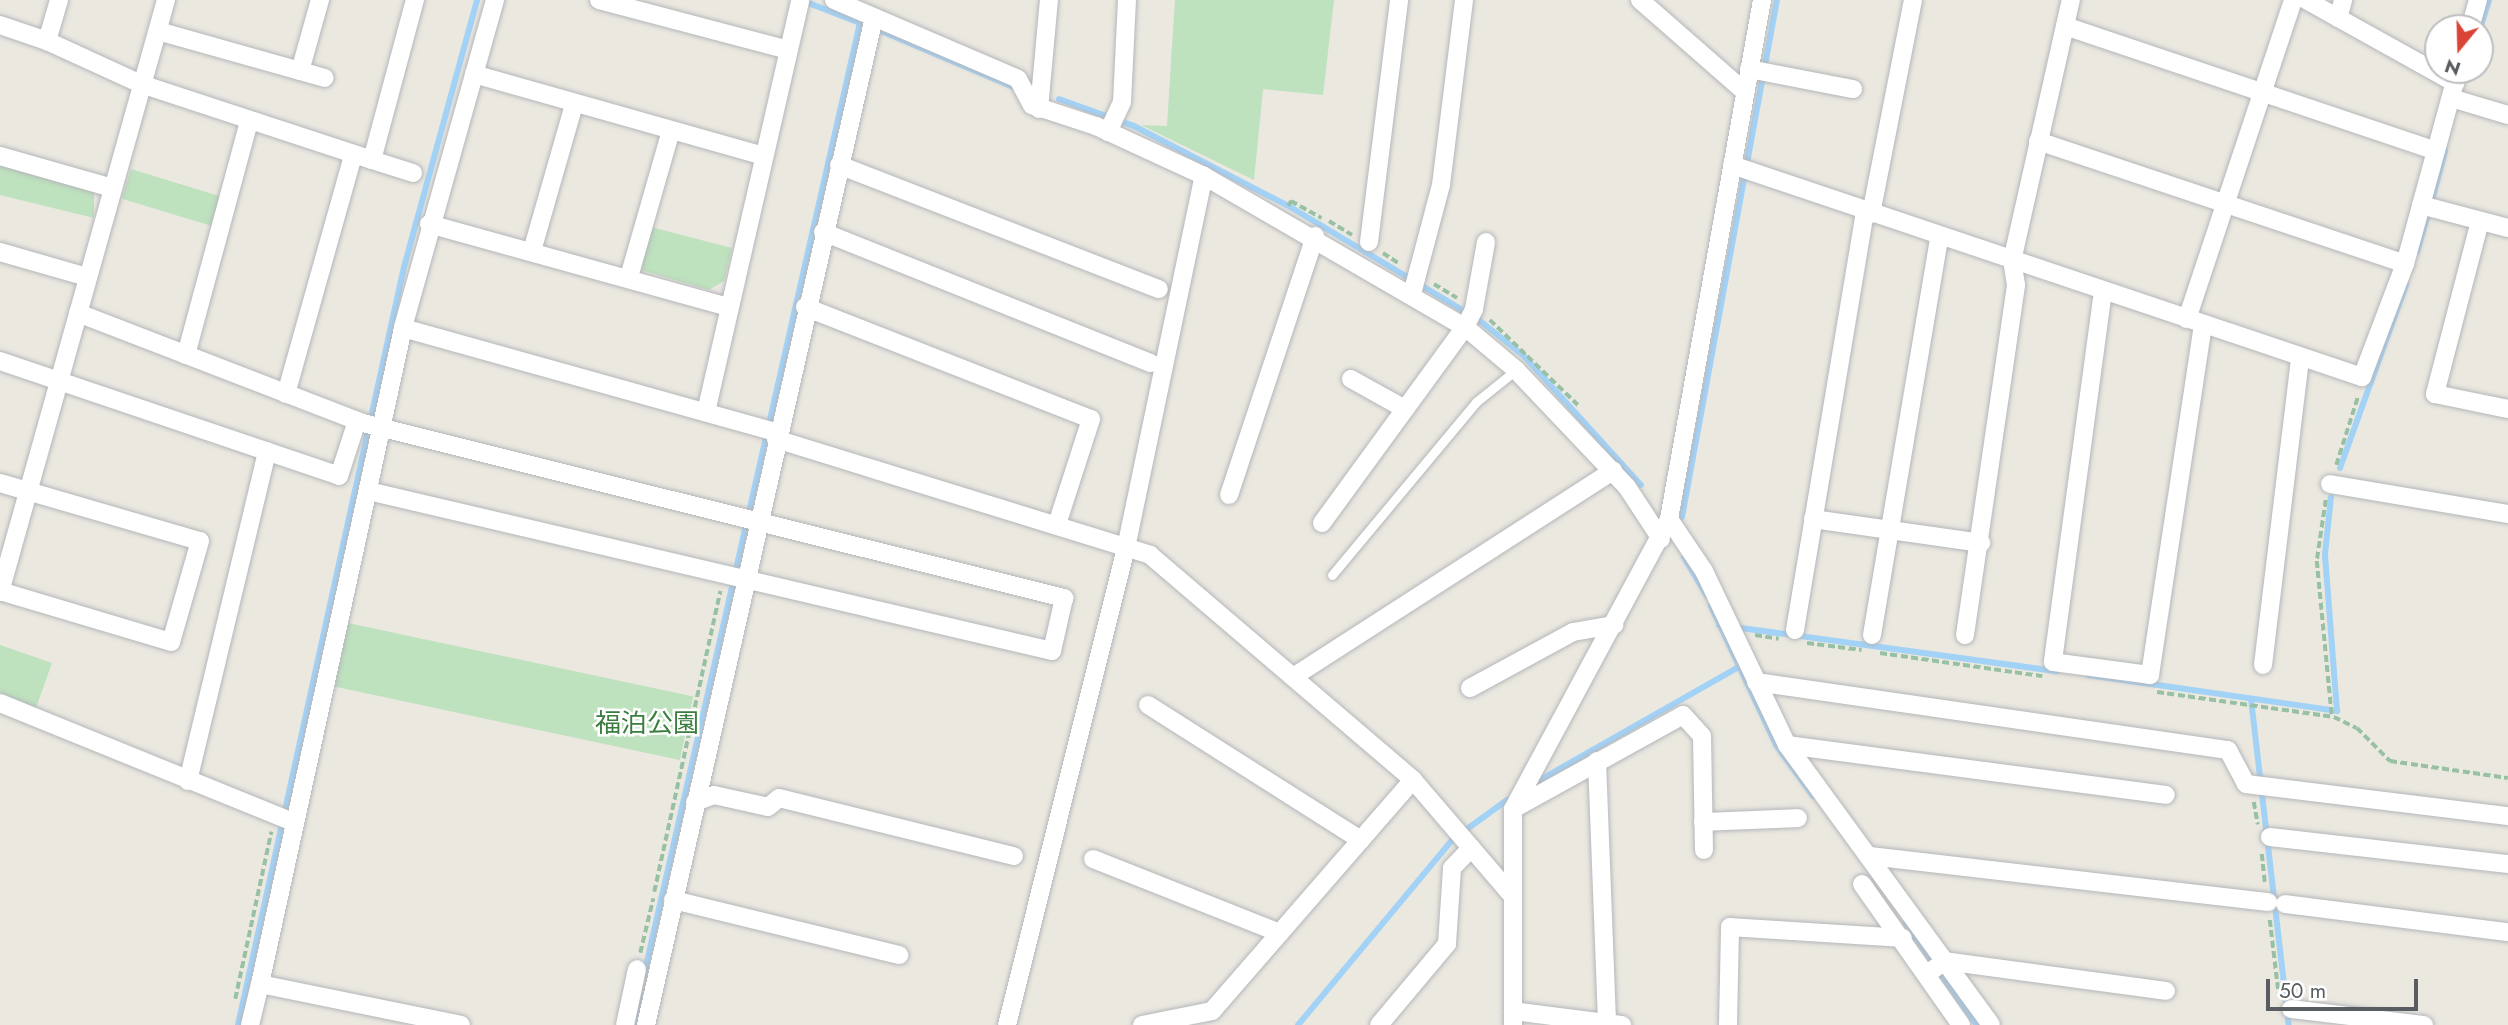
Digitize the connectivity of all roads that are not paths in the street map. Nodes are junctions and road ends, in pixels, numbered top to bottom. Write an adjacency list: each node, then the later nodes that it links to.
1 (60, 0): 25 (street)
2 (166, 0): 24 (street)
3 (320, 0): 28 (street)
4 (415, 0): 48 (street)
5 (495, 0): 30 (street)
6 (599, 0): 26 (street)
7 (834, 0): 22 (street)
8 (1049, 0): 38 (street)
9 (1127, 0): 41 (street)
10 (1399, 0): 63 (street)
11 (1465, 0): 71 (street)
12 (1640, 0): 35 (street)
13 (1762, 0): 29 (street)
14 (1913, 0): 56 (street)
15 (2071, 0): 23 (street)
16 (2293, 0): 36 (street)
17 (2306, 0): 20 (street)
18 (2343, 0): 20 (street)
19 (799, 2): 26 (street)
20 (2338, 18): 27 (street)
21 (0, 25): 25 (street)
22 (872, 25): 38 (street); 49 (street)
23 (2065, 26): 36 (street); 43 (street)
24 (158, 31): 28 (street); 32 (street)
25 (47, 41): 32 (street)
26 (788, 50): 47 (street)
27 (2424, 67)
28 (300, 71): 31 (street)
29 (1759, 71): 34 (street); 35 (street)
30 (474, 74): 37 (street); 58 (street)
31 (325, 78)
32 (141, 84): 40 (street); 53 (street)
33 (2455, 84): 39 (street); 44 (street)
34 (1853, 89)
35 (1745, 92): 50 (street)
36 (2262, 94): 44 (street); 54 (street)
37 (574, 105): 42 (street); 65 (street)
38 (1040, 109): 41 (street)
39 (2508, 114)
40 (249, 121): 45 (street); 80 (street)
41 (1110, 129): 52 (street)
42 (671, 131): 47 (street); 70 (street)
43 (2038, 141): 54 (street); 67 (street)
44 (2436, 151): 55 (street)
45 (353, 155): 48 (street); 87 (street)
46 (0, 156): 53 (street)
47 (764, 156): 74 (street)
48 (372, 160): 51 (street)
49 (839, 165): 60 (street); 72 (street)
50 (1739, 168): 56 (street); 101 (street)
51 (413, 173)
52 (1204, 176): 61 (street); 109 (street)
53 (113, 188): 69 (street)
54 (2226, 204): 68 (street); 78 (street)
55 (2421, 205): 57 (street); 68 (street)
56 (1868, 213): 62 (street); 102 (street)
57 (2480, 221): 59 (street); 89 (street)
58 (429, 224): 65 (street); 79 (street)
59 (2508, 228)
60 (824, 232): 75 (street); 83 (street)
61 (1315, 236): 71 (street); 99 (street)
62 (1939, 237): 67 (street); 106 (street)
63 (1369, 242)
64 (1486, 242): 77 (street)
65 (532, 251): 70 (street)
66 (0, 252): 69 (street)
67 (2012, 261): 73 (street); 108 (street)
68 (2405, 264): 81 (street)
69 (87, 277): 76 (street)
70 (629, 277): 74 (street)
71 (1416, 287): 77 (street)
72 (1160, 289)
73 (2103, 292): 78 (street); 78 (street)
74 (729, 307): 90 (street)
75 (805, 307): 92 (street); 105 (street)
76 (78, 313): 80 (street); 85 (street)
77 (1469, 319): 84 (street); 88 (street)
78 (2195, 322): 81 (street)
79 (403, 328): 90 (street); 91 (street)
80 (186, 355): 87 (street)
81 (2300, 357): 117 (street)
82 (0, 361): 85 (street)
83 (1152, 363)
84 (1517, 370): 94 (street); 110 (lane)
85 (60, 378): 93 (street); 97 (street)
86 (1351, 379): 88 (street)
87 (286, 394): 91 (street)
88 (1405, 409): 103 (street)
89 (2508, 409)
90 (706, 412): 92 (street)
91 (369, 424): 93 (street); 98 (street); 104 (street)
92 (772, 433): 104 (street); 105 (street)
93 (267, 451): 126 (street)
94 (1613, 471): 107 (street); 118 (street)
95 (0, 483): 97 (street)
96 (2330, 484): 100 (street)
97 (29, 491): 112 (street); 112 (street)
98 (369, 491): 111 (street); 132 (street)
99 (1230, 495)
100 (2508, 514)
101 (1669, 519): 107 (street); 119 (street)
102 (1813, 519): 106 (street); 116 (street)
103 (1322, 523)
104 (749, 524): 111 (street); 111 (street)
105 (1057, 524): 109 (street)
106 (1889, 529): 108 (street); 114 (street)
107 (1661, 539): 113 (street)
108 (1981, 542): 115 (street)
109 (1127, 543): 118 (street); 162 (street)
110 (1332, 575)
111 (733, 579): 128 (street)
112 (0, 592)
113 (1614, 625): 120 (street); 129 (street)
114 (1871, 635)
115 (1965, 635)
116 (1794, 637)
117 (2263, 664)
118 (1293, 677): 125 (street)
119 (1756, 682): 123 (street); 130 (street)
120 (1470, 688)
121 (0, 703): 126 (street)
122 (1147, 705): 136 (street)
123 (1787, 745): 127 (street); 139 (street)
124 (1597, 761): 129 (street); 133 (street); 157 (street)
125 (1413, 780): 135 (street); 136 (street)
126 (188, 781): 132 (street)
127 (2166, 795)
128 (695, 802): 138 (street); 144 (street)
129 (1513, 809): 143 (street)
130 (2508, 816)
131 (1798, 818): 133 (street)
132 (284, 819): 151 (street)
133 (1703, 822): 137 (street)
134 (2270, 837): 141 (street)
135 (1463, 838): 143 (street); 164 (street)
136 (1361, 840): 146 (street)
137 (1704, 850)
138 (1014, 856)
139 (1870, 856): 145 (street); 149 (street)
140 (1093, 859): 146 (street)
141 (2508, 864)
142 (1863, 884): 147 (street)
143 (1510, 893): 155 (street)
144 (673, 900): 148 (street); 161 (street)
145 (2508, 932)
146 (1280, 933): 156 (street)
147 (1903, 938): 149 (street); 165 (street)
148 (898, 955)
149 (1936, 967): 152 (street); 166 (street); 167 (street)
150 (637, 969): 160 (street)
151 (260, 984): 154 (street); 158 (street)
152 (2165, 991)
153 (2291, 1009): 168 (street)
154 (369, 1017): 159 (street)
155 (1513, 1018): 157 (street)
156 (1178, 1023): 163 (street)
157 (1612, 1024)
158 (250, 1025)
159 (460, 1025)
160 (625, 1025)
161 (646, 1025)
162 (1007, 1025)
163 (1142, 1025)
164 (1379, 1025)
165 (1728, 1025)
166 (1961, 1025)
167 (1990, 1025)
168 (2424, 1025)

